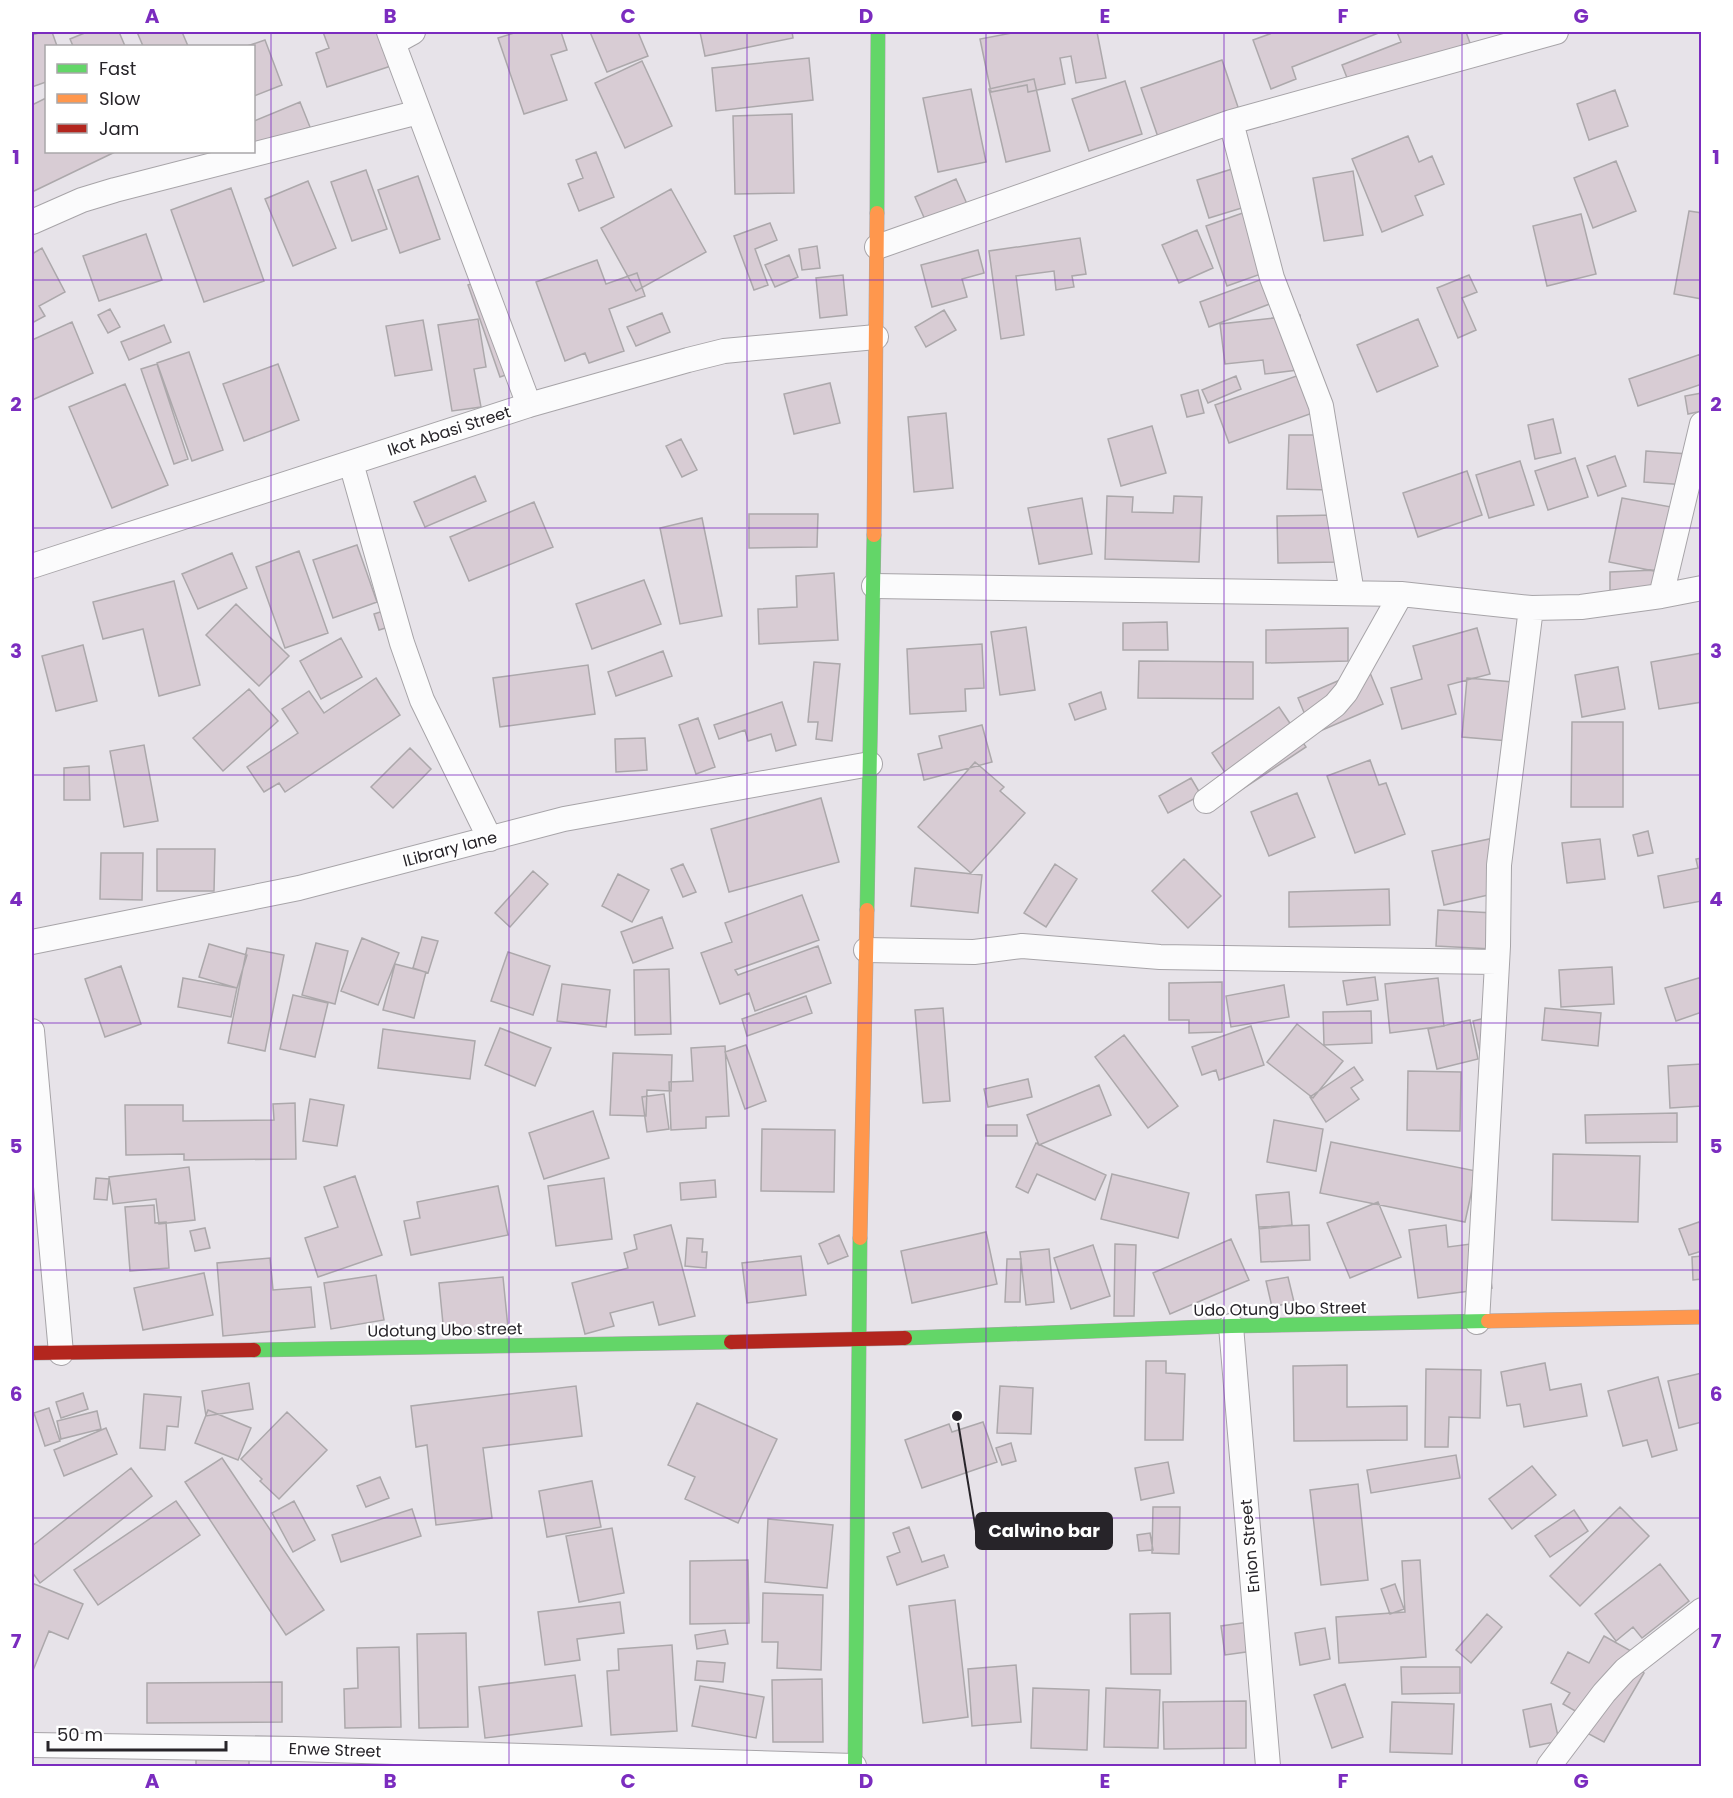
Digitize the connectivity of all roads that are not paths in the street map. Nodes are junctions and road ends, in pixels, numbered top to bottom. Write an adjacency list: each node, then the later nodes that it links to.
1 (878, 32): 7 (street)
2 (1556, 32): 5 (street)
3 (398, 35): 4 (street)
4 (419, 112): 6 (street); 9 (street)
5 (1231, 122): 7 (street); 15 (street)
6 (32, 222)
7 (877, 247): 8 (street)
8 (876, 337): 9 (street, Ikot Abasi Street); 13 (street)
9 (529, 405): 11 (street, Ikot Abasi Street)
10 (1701, 424): 17 (street)
11 (351, 463): 12 (street, Ikot Abasi Street); 21 (street)
12 (32, 566)
13 (874, 586): 15 (street); 19 (street)
14 (1701, 588): 17 (street)
15 (1352, 593): 16 (street)
16 (1401, 594): 18 (street); 20 (street)
17 (1661, 596): 18 (street)
18 (1532, 608): 24 (street)
19 (870, 764): 21 (street, lLibrary lane); 23 (street)
20 (1206, 801)
21 (490, 838): 22 (street, lLibrary lane)
22 (32, 942)
23 (866, 950): 24 (street); 29 (street)
24 (1497, 962): 27 (street)
25 (32, 1031): 31 (street)
26 (1701, 1317): 27 (street, Udo Otung Ubo Street)
27 (1477, 1322): 28 (street, Udo Otung Ubo Street)
28 (1231, 1326): 29 (street, Udo Otung Ubo Street); 35 (street, Enion Street)
29 (859, 1340): 31 (street, Udotung Ubo street); 34 (street)
30 (32, 1353): 31 (street, Udotung Ubo street)
31 (61, 1353)
32 (1701, 1610): 36 (street)
33 (32, 1745): 34 (street, Enwe Street)
34 (854, 1767)
35 (1268, 1767)
36 (1549, 1767)

